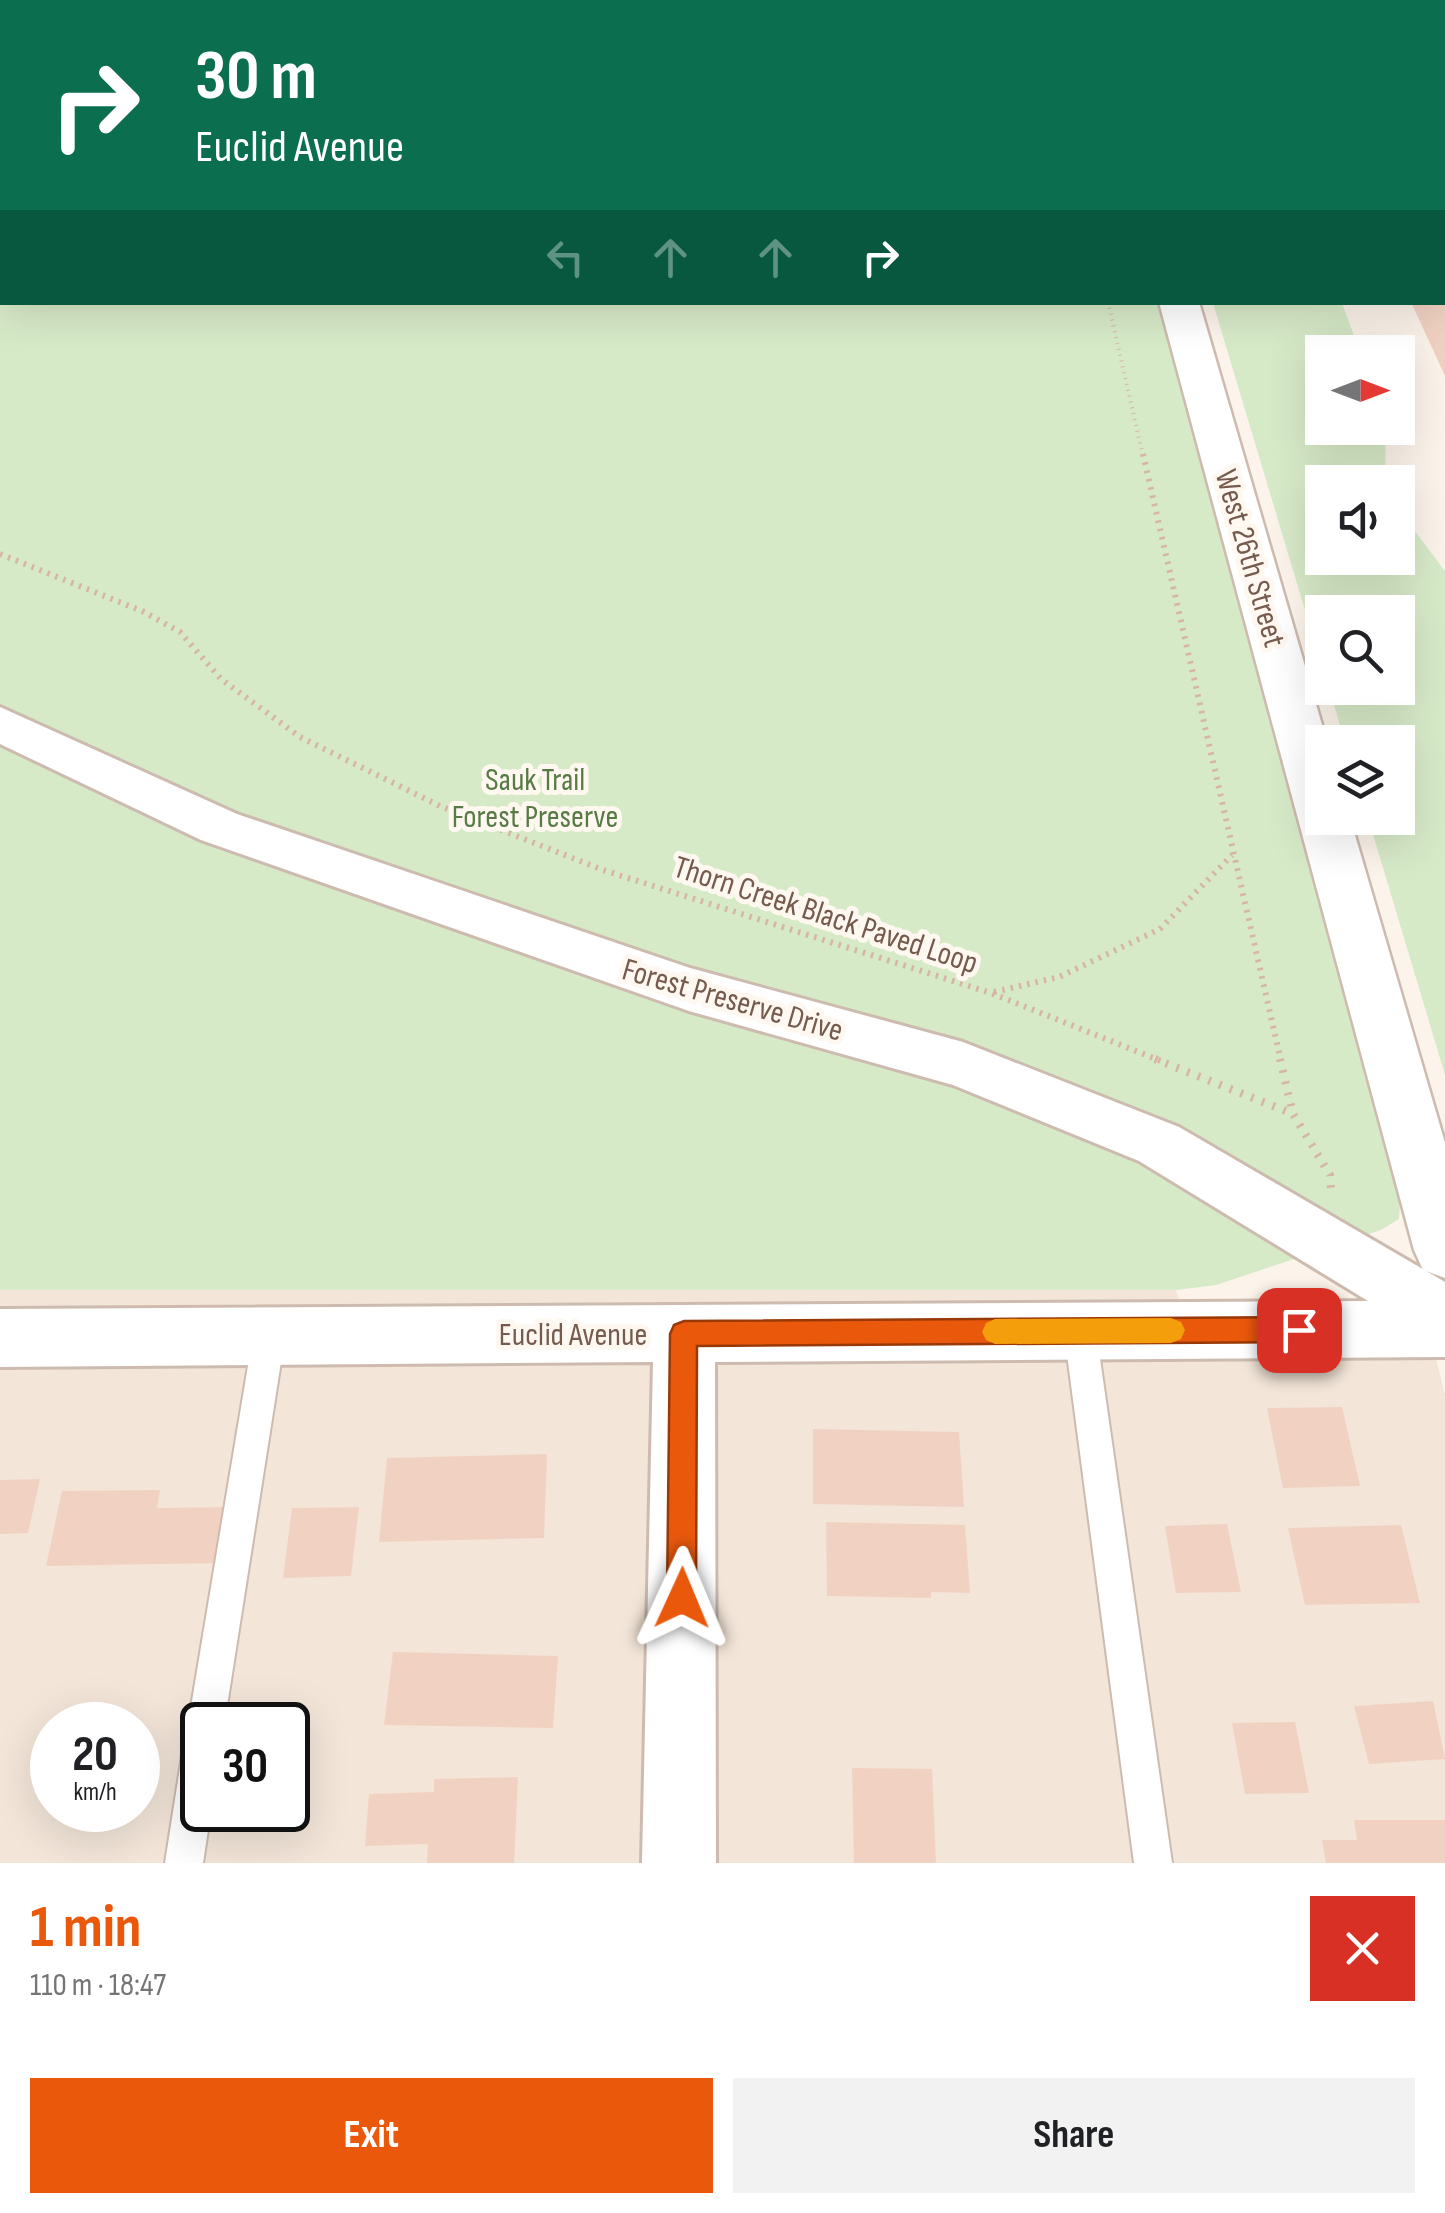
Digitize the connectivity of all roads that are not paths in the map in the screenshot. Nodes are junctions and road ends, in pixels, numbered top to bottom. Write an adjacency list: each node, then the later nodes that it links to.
1 (1180, 305): 3 (street, West 26th Street)
2 (0, 724): 6 (street, Forest Preserve Drive)
3 (1305, 752)
4 (1328, 835): 5 (street, West 26th Street)
5 (1445, 1250)
6 (1445, 1315)
7 (1445, 1328): 8 (street, Euclid Avenue)
8 (1080, 1331): 9 (street, Euclid Avenue); 16 (lane)
9 (684, 1334): 10 (street, Euclid Avenue); 15 (street)
10 (269, 1336): 11 (street, Euclid Avenue); 12 (lane)
11 (0, 1338)
12 (210, 1702)
13 (189, 1832): 14 (lane)
14 (184, 1863)
15 (679, 1863)
16 (1153, 1863)

